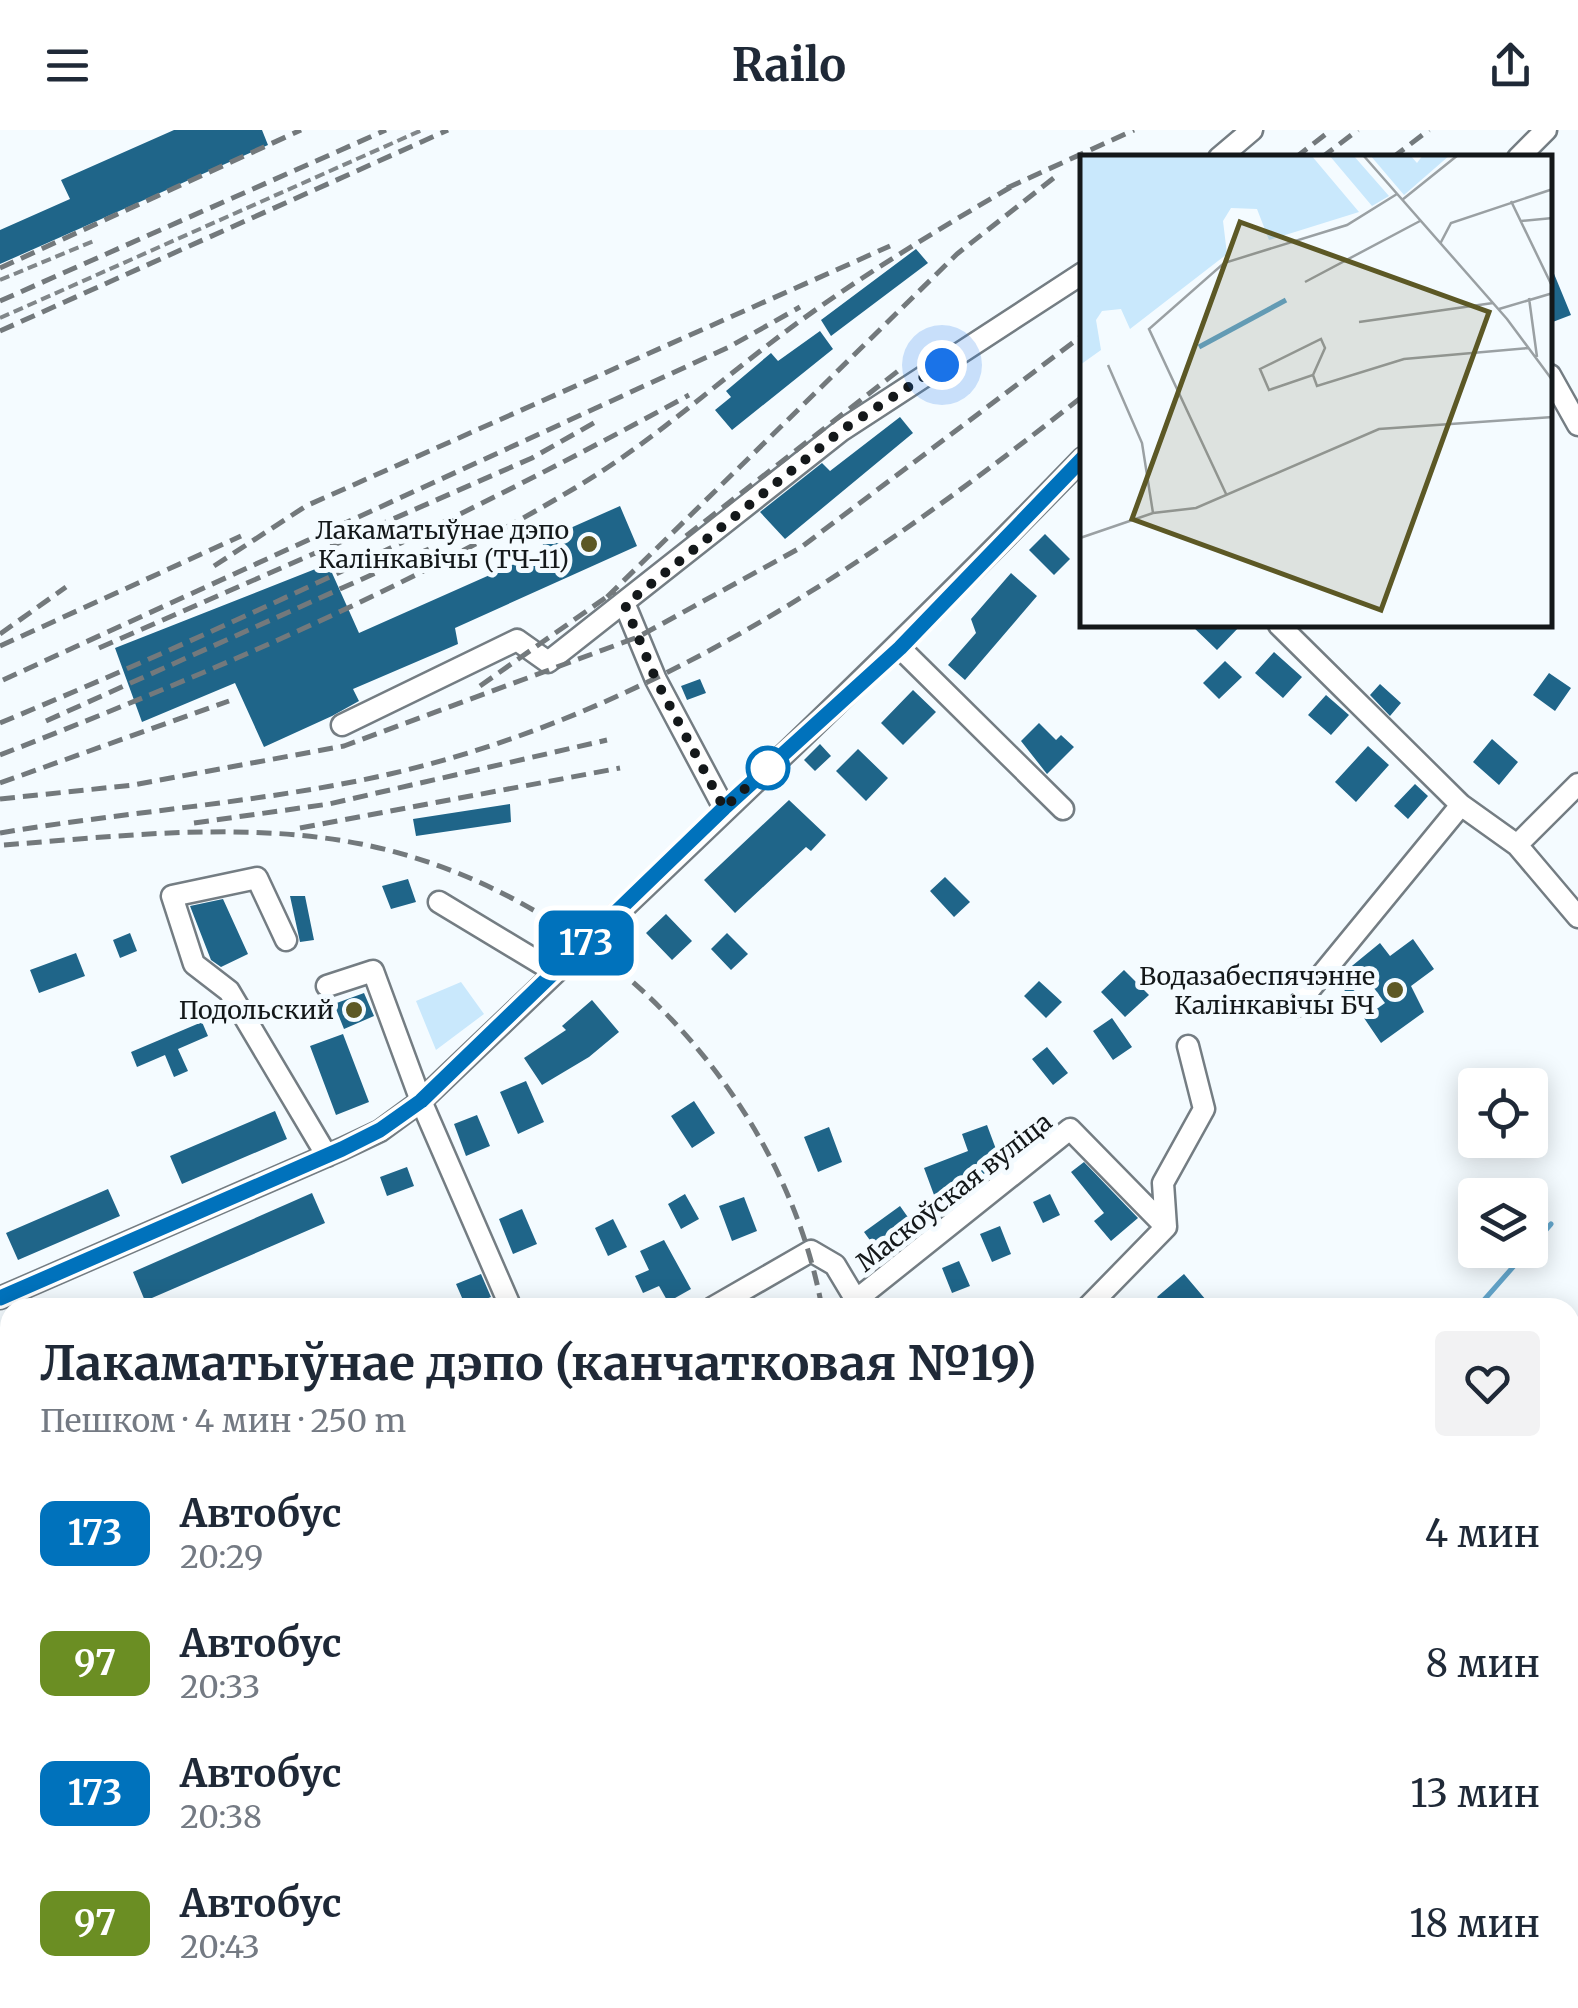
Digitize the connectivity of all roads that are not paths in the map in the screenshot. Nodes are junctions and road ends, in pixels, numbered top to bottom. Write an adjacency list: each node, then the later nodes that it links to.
1 (1252, 130): 3 (street)
2 (1546, 130): 4 (street)
3 (1223, 155)
4 (1521, 155)
5 (1080, 275): 9 (street)
6 (1553, 380): 7 (street)
7 (1578, 426)
8 (1080, 461): 11 (street)
9 (625, 605): 12 (street); 15 (street)
10 (1282, 628): 14 (street)
11 (900, 648): 15 (street); 16 (street)
12 (342, 726)
13 (1578, 784): 17 (street)
14 (1461, 806): 17 (street); 23 (street)
15 (724, 808): 21 (street)
16 (1063, 808)
17 (1517, 845): 19 (street)
18 (439, 902): 21 (street)
19 (1578, 917)
20 (286, 940): 26 (street)
21 (555, 972): 25 (street)
22 (326, 986): 25 (street)
23 (1296, 1006)
24 (1188, 1046): 27 (street)
25 (421, 1101): 26 (street); 29 (street)
26 (328, 1156): 28 (street)
27 (1166, 1227): 32 (street, Маскоўская вуліца); 33 (street)
28 (0, 1298)
29 (506, 1298)
30 (729, 1298): 31 (street, Маскоўская вуліца)
31 (853, 1298)
32 (863, 1298)
33 (1097, 1298)

